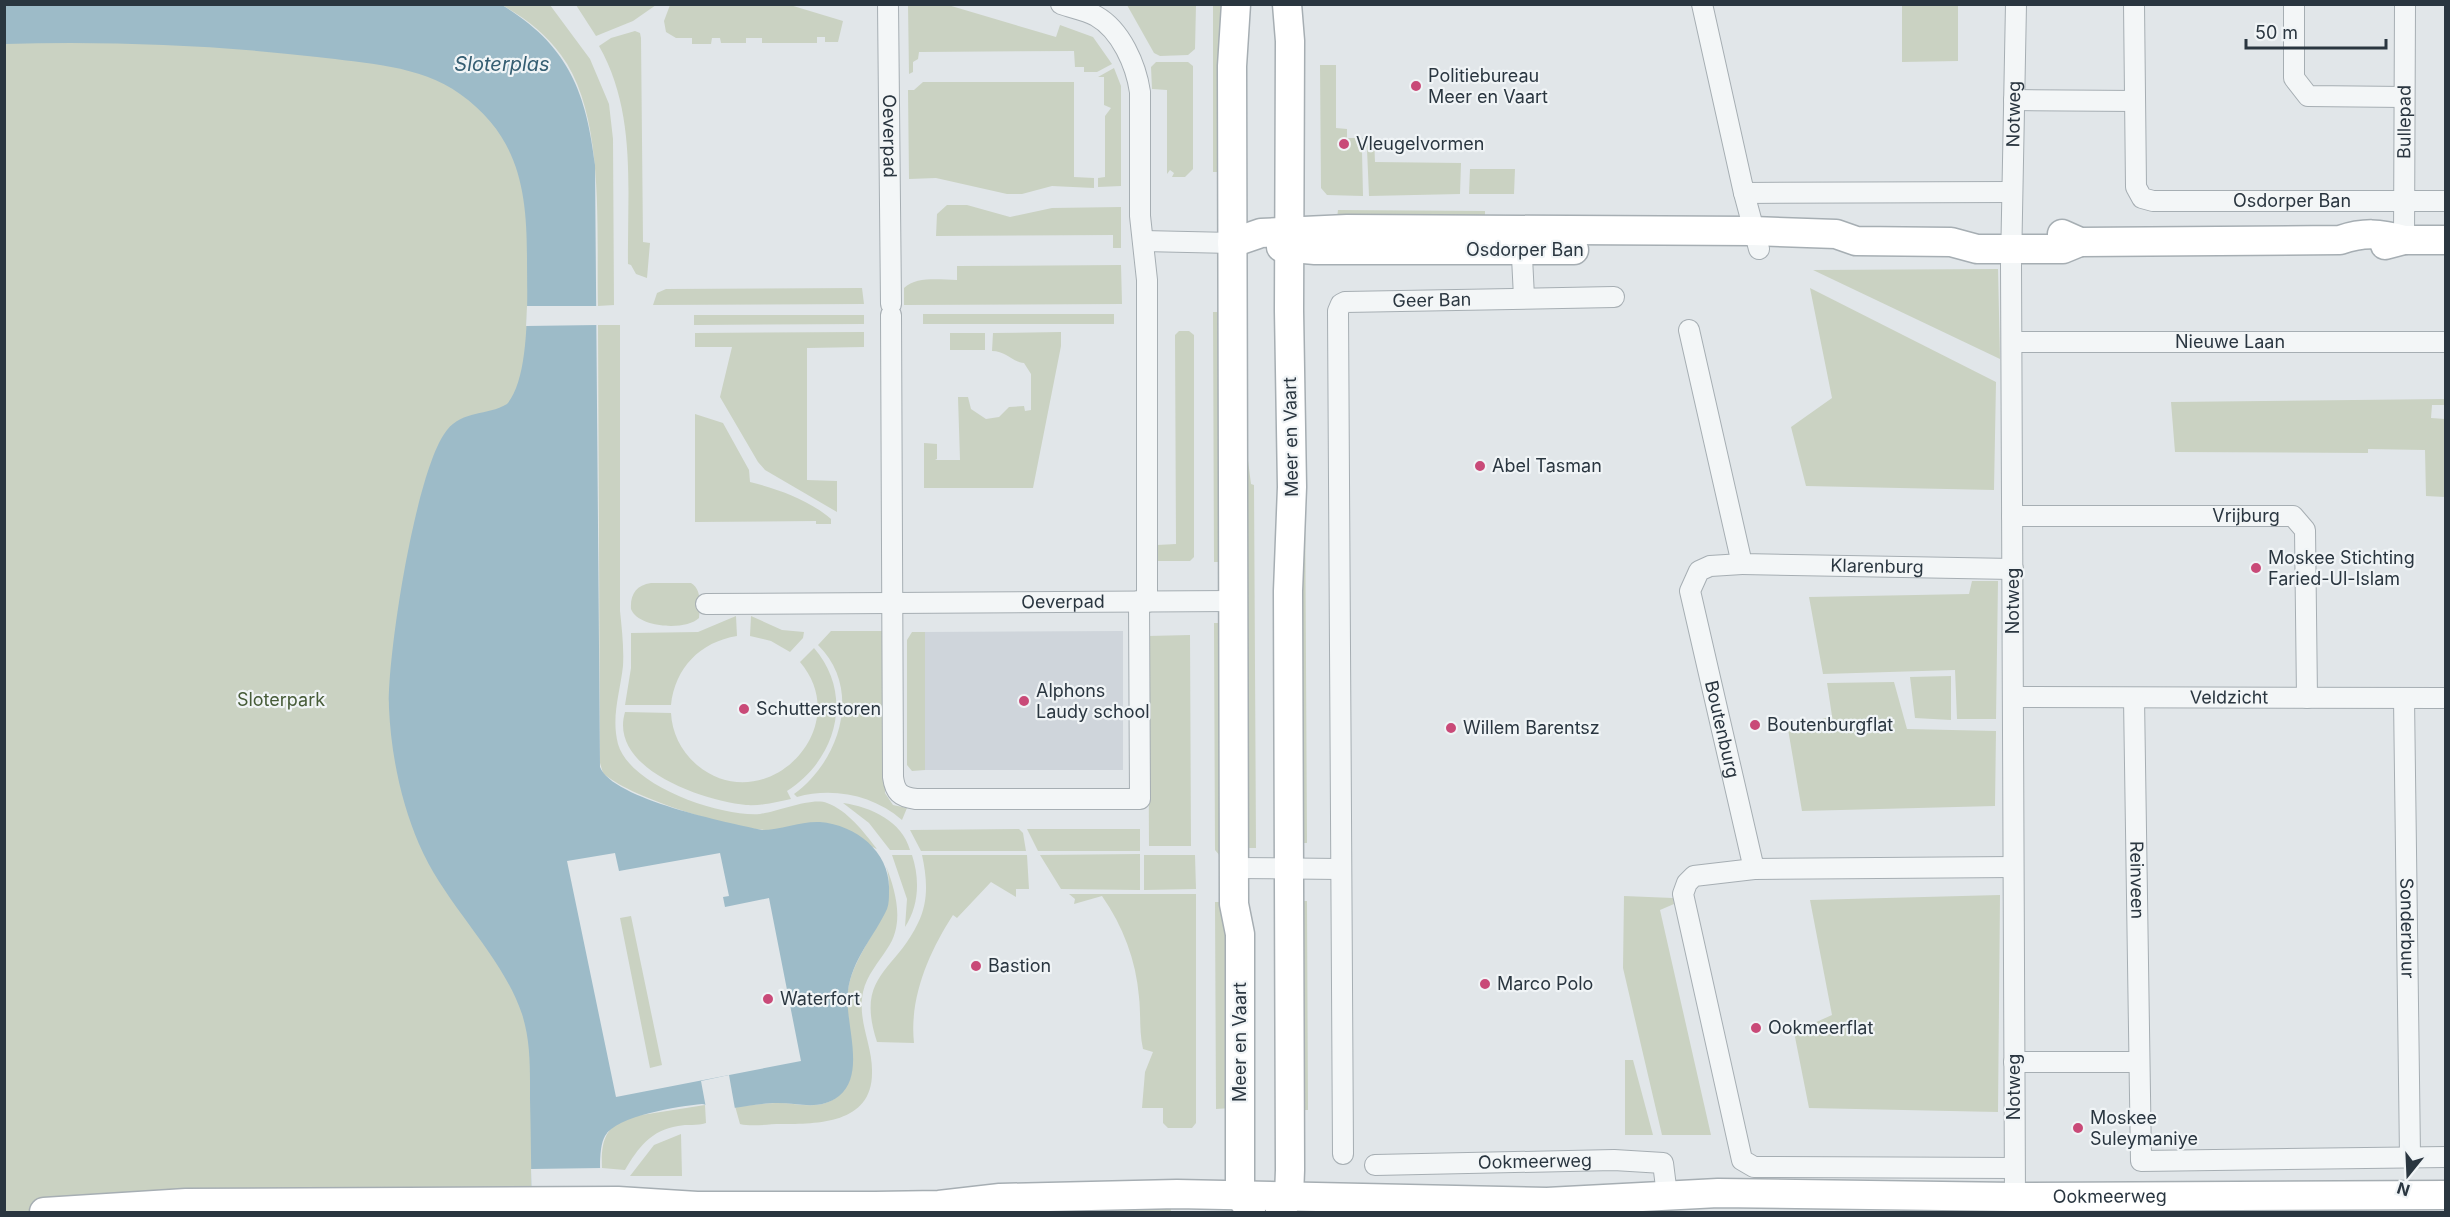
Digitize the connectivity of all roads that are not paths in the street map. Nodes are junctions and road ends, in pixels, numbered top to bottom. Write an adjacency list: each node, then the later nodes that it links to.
1 (888, 4): 36 (street, Oeverpad)
2 (1060, 4): 10 (street)
3 (1236, 4): 25 (main road, Meer en Vaart)
4 (1287, 4): 18 (main road, Meer en Vaart)
5 (1702, 4): 14 (street)
6 (2016, 4): 12 (street, Notweg)
7 (2134, 4): 13 (street)
8 (2294, 4): 11 (street)
9 (2404, 4): 11 (street, Bullepad)
10 (1095, 10): 23 (street)
11 (2404, 97): 16 (street, Bullepad)
12 (2014, 100): 13 (street); 15 (street, Notweg)
13 (2135, 101): 16 (street, Osdorper Ban)
14 (1744, 192): 15 (street); 19 (street)
15 (2012, 192): 20 (street, Notweg)
16 (2403, 201): 17 (street, Osdorper Ban); 21 (street, Bullepad)
17 (2445, 201)
18 (1290, 239): 24 (main road, Osdorper Ban); 25 (main road, Osdorper Ban); 47 (main road, Meer en Vaart)
19 (1756, 240): 20 (main road, Osdorper Ban); 24 (main road, Osdorper Ban)
20 (2012, 240): 21 (main road, Osdorper Ban); 29 (street, Notweg)
21 (2404, 240): 22 (main road, Osdorper Ban)
22 (2445, 240)
23 (1143, 241): 25 (street); 37 (street)
24 (1521, 241): 26 (street)
25 (1232, 243): 35 (main road, Meer en Vaart)
26 (1524, 297): 27 (street, Geer Ban); 48 (street, Geer Ban)
27 (1614, 297)
28 (1689, 330): 32 (street)
29 (2012, 342): 30 (street, Nieuwe Laan); 31 (street, Notweg)
30 (2445, 342)
31 (2012, 516): 33 (street, Notweg); 41 (street, Vrijburg)
32 (1742, 564): 33 (street, Klarenburg); 34 (street, Klarenburg)
33 (2013, 569): 39 (street, Notweg)
34 (1690, 591): 46 (street, Boutenburg)
35 (1233, 601): 37 (street, Oeverpad); 45 (main road, Meer en Vaart)
36 (892, 602): 37 (street, Oeverpad); 37 (street, Oeverpad); 38 (street, Oeverpad)
37 (1143, 602)
38 (706, 604)
39 (2013, 697): 40 (street, Veldzicht); 44 (street, Notweg)
40 (2134, 698): 41 (street, Veldzicht); 50 (street, Reinveen)
41 (2307, 698): 43 (street, Veldzicht)
42 (2445, 698): 43 (street, Veldzicht)
43 (2404, 699): 52 (street, Sonderbuur)
44 (2013, 867): 46 (street); 49 (street, Notweg)
45 (1234, 868): 47 (street); 59 (main road, Meer en Vaart)
46 (1754, 868): 56 (street)
47 (1289, 869): 48 (street); 61 (main road, Meer en Vaart)
48 (1340, 869): 51 (street)
49 (2014, 1062): 50 (street); 56 (street, Notweg)
50 (2139, 1062): 54 (street, Reinveen)
51 (1342, 1154)
52 (2410, 1156): 53 (street, Ookmeerweg); 54 (street, Ookmeerweg)
53 (2445, 1156)
54 (2141, 1161)
55 (1375, 1165): 60 (street, Ookmeerweg)
56 (2014, 1168): 58 (street, Notweg)
57 (2445, 1195): 58 (main road, Ookmeerweg)
58 (2015, 1197): 60 (main road, Ookmeerweg)
59 (1246, 1204): 61 (main road, Ookmeerweg); 62 (main road, Ookmeerweg)
60 (1666, 1204): 61 (main road, Ookmeerweg)
61 (1284, 1205)
62 (44, 1212)

